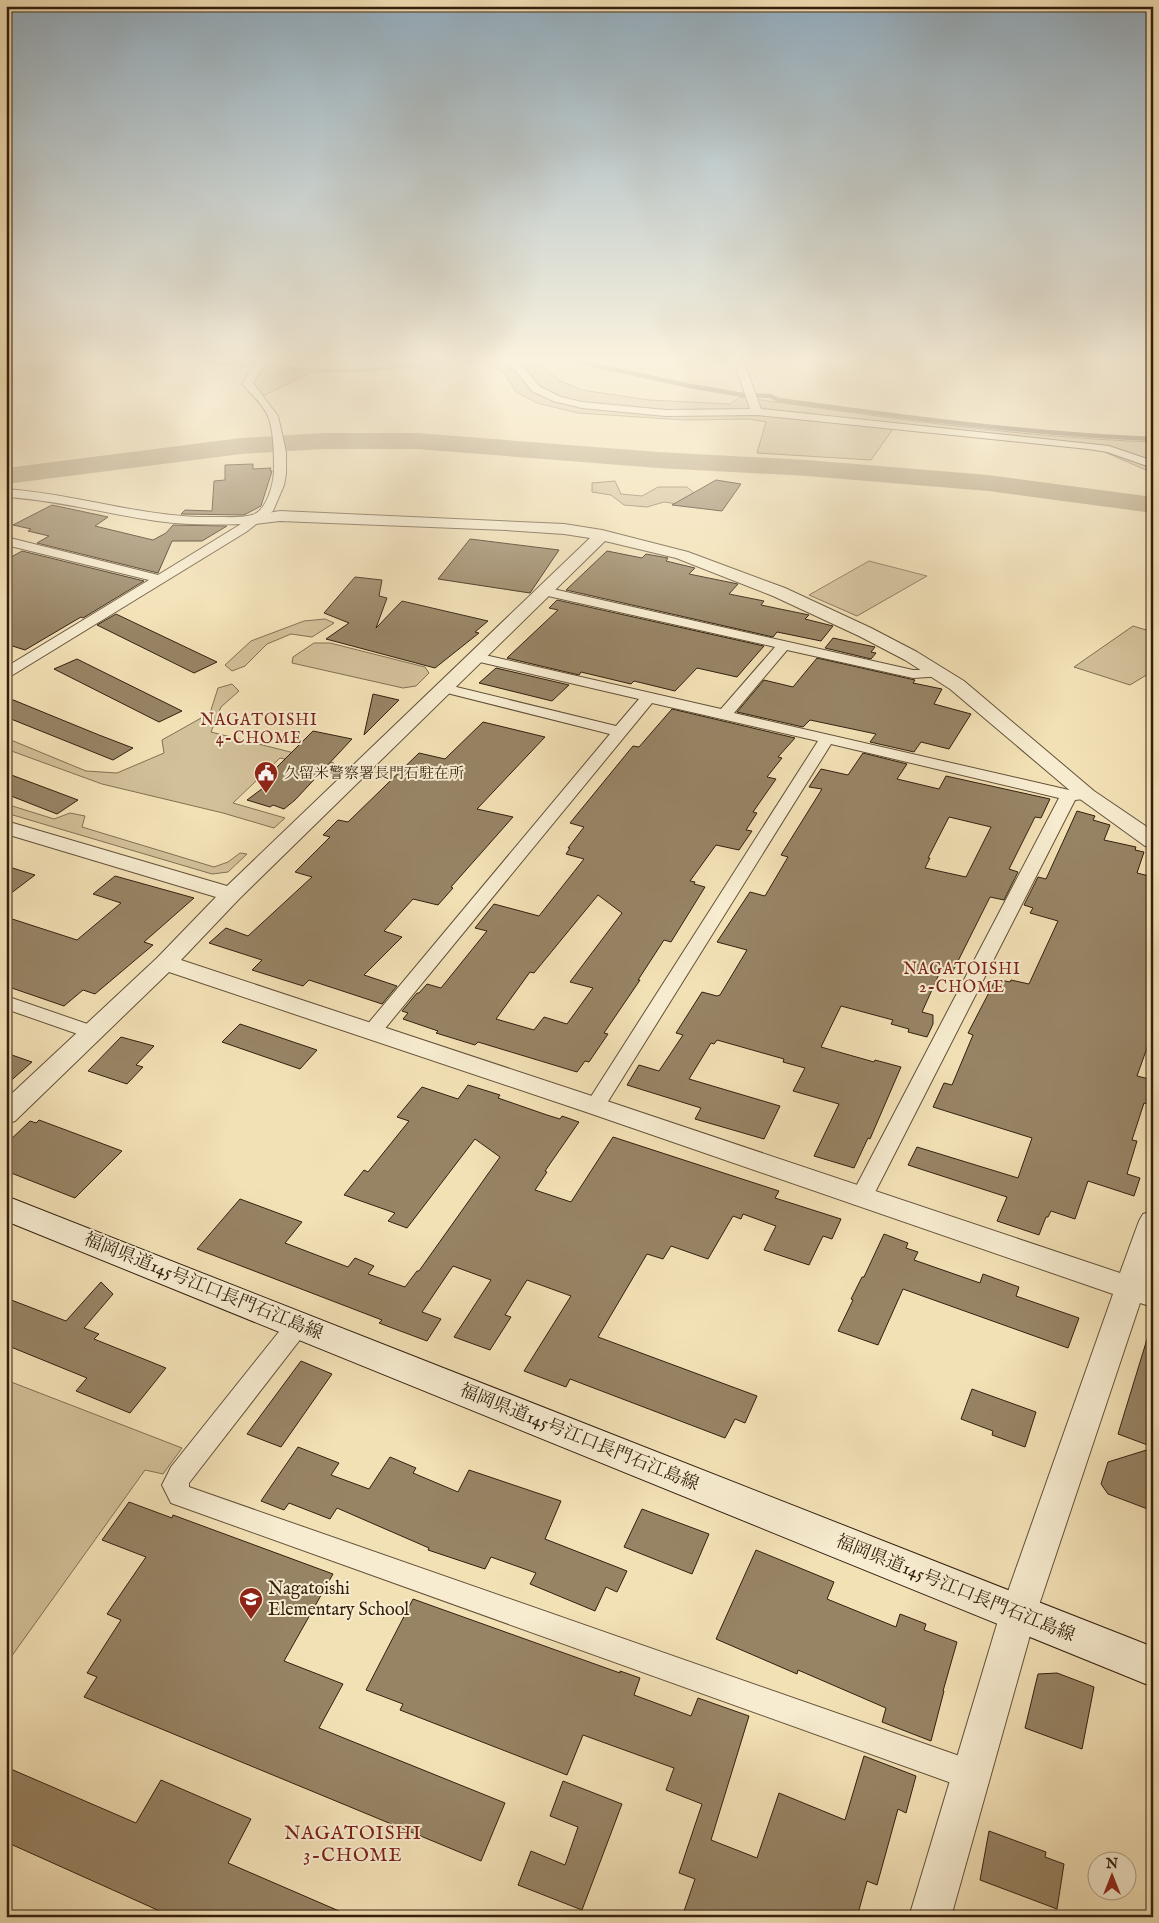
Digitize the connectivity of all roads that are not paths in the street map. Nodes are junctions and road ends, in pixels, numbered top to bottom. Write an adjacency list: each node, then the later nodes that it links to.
1 (280, 452): 5 (street)
2 (1119, 452): 3 (street)
3 (1153, 465)
4 (6, 493): 5 (street)
5 (255, 519): 6 (street); 10 (street)
6 (602, 534): 11 (street); 14 (street)
7 (6, 541): 8 (street)
8 (22, 545): 9 (street); 10 (street)
9 (6, 554)
10 (160, 578): 15 (street)
11 (544, 592): 12 (street); 13 (street)
12 (784, 645): 14 (street); 18 (street)
13 (476, 656): 16 (street); 17 (street)
14 (939, 673): 21 (street)
15 (6, 674)
16 (444, 688): 19 (street); 24 (street)
17 (649, 697): 18 (street); 19 (street)
18 (724, 714): 20 (street)
19 (620, 732): 27 (street)
20 (827, 739): 21 (street); 29 (street)
21 (1078, 795): 23 (street); 31 (street)
22 (6, 827): 24 (street)
23 (1153, 841)
24 (231, 894): 25 (street)
25 (165, 963): 27 (street); 28 (street)
26 (6, 1002): 28 (street)
27 (371, 1032): 29 (street)
28 (92, 1033): 30 (street)
29 (595, 1106): 31 (street)
30 (6, 1115)
31 (860, 1198): 34 (street)
32 (6, 1208): 35 (main road, 福岡県道145号江口長門石江島線)
33 (1153, 1221): 34 (street)
34 (1140, 1292): 36 (street)
35 (298, 1325): 36 (main road, 福岡県道145号江口長門石江島線); 38 (street)
36 (1018, 1614): 37 (main road, 福岡県道145号江口長門石江島線); 38 (street)
37 (1153, 1667)
38 (971, 1775): 39 (street)
39 (932, 1916)

